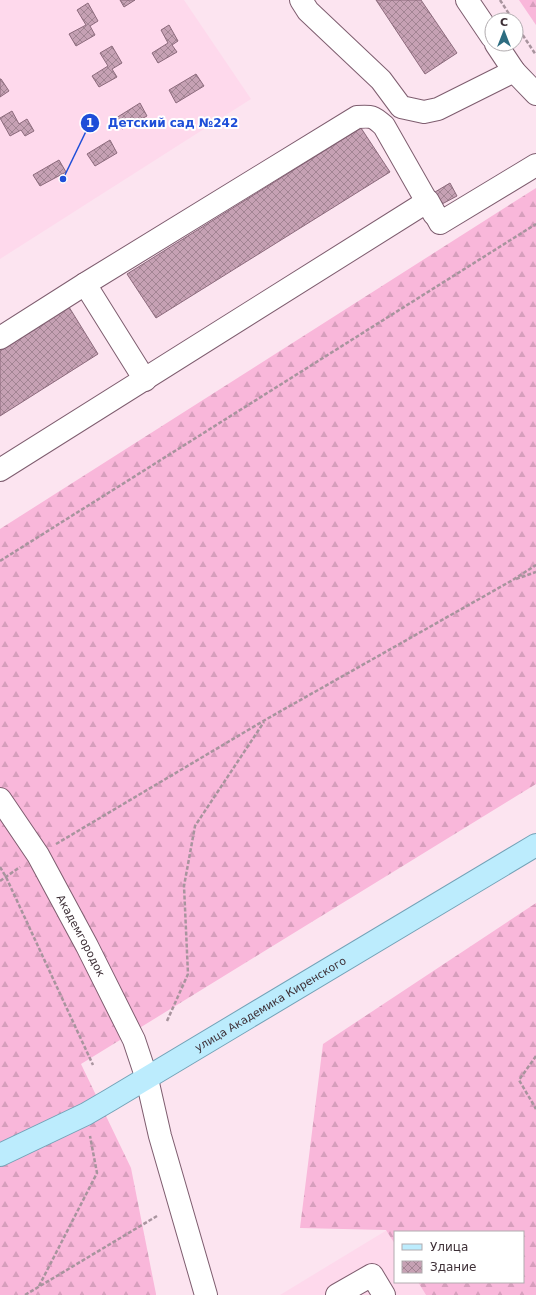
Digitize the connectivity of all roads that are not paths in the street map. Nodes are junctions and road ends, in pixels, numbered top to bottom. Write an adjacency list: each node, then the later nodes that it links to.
1 (301, 0): 5 (street)
2 (467, 0): 3 (street)
3 (484, 25)
4 (501, 52): 5 (street)
5 (514, 71): 6 (street)
6 (536, 94)
7 (536, 165): 8 (street)
8 (428, 201): 9 (street); 11 (street)
9 (85, 284): 10 (street); 11 (street)
10 (0, 338)
11 (144, 380): 12 (street)
12 (0, 470)
13 (0, 799): 15 (street, Академгородок)
14 (536, 845): 15 (main road, улица Академика Киренского)
15 (147, 1079): 16 (main road, улица Академика Киренского); 17 (street, Академгородок)
16 (0, 1155)
17 (206, 1295)
18 (337, 1295): 19 (street)
19 (384, 1295)

